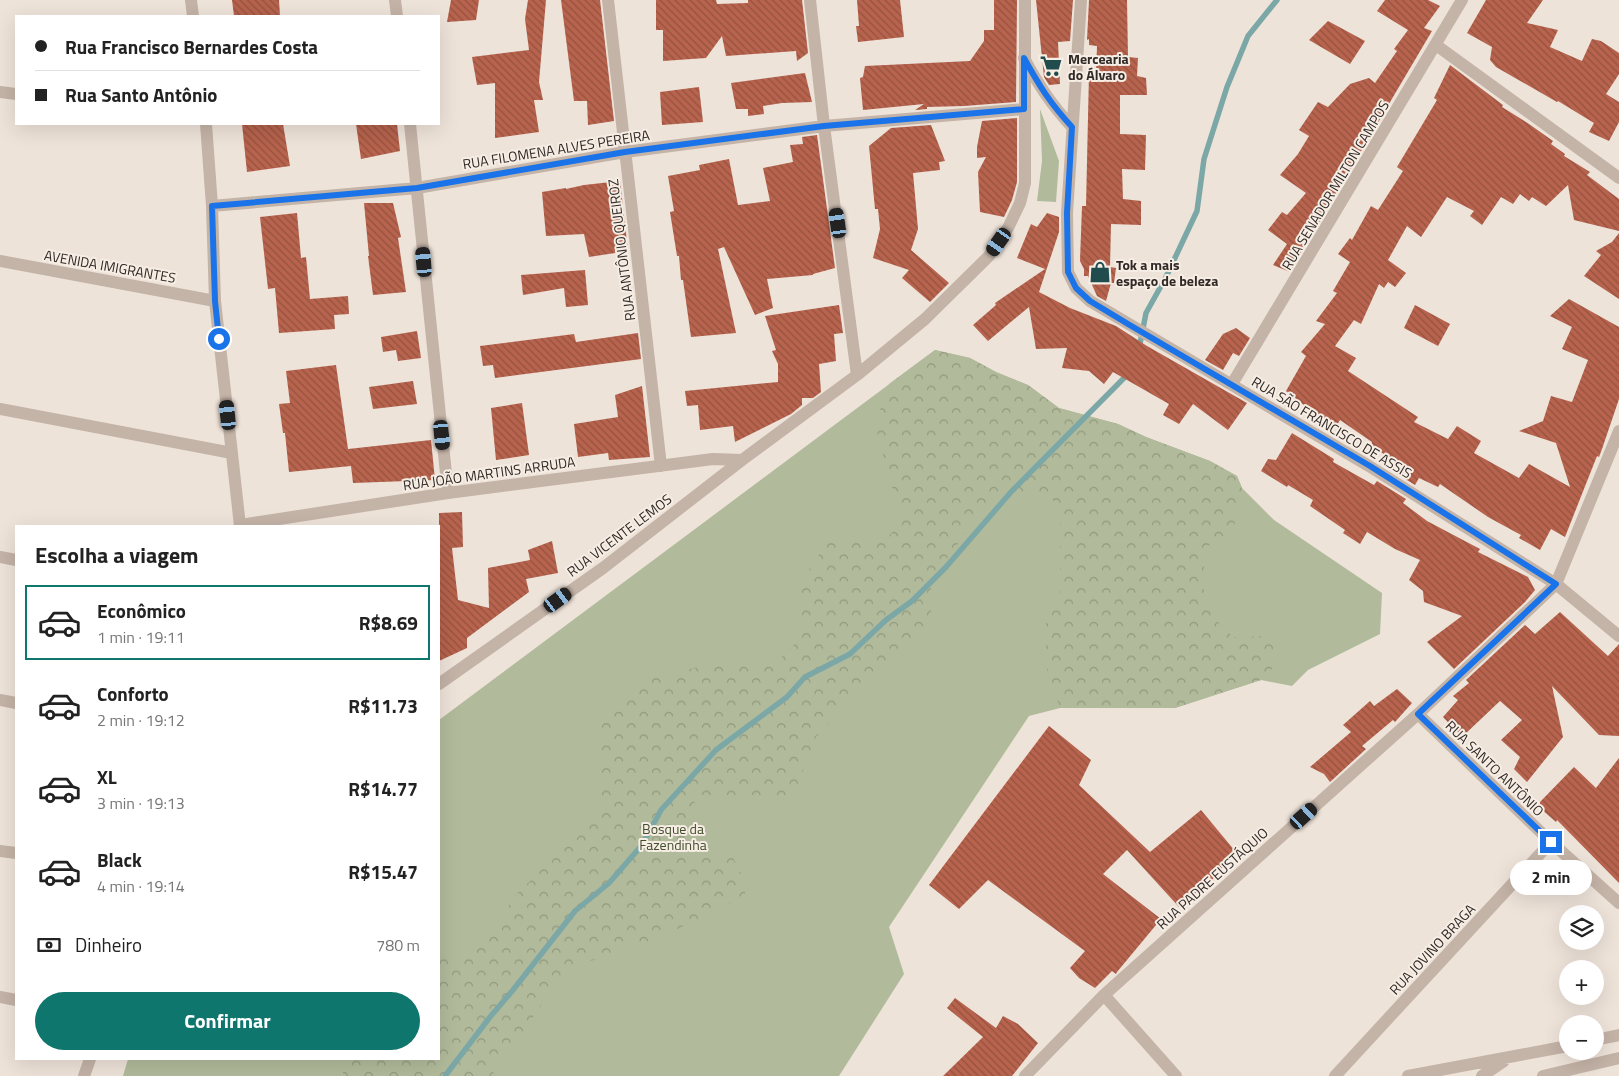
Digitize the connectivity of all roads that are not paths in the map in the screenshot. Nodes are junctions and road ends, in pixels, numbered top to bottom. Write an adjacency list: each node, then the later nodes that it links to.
1 (191, 0): 8 (street)
2 (395, 0): 9 (street)
3 (608, 0): 19 (street, RUA ANTÔNIO QUEIROZ)
4 (810, 0): 17 (street)
5 (1025, 0): 11 (street, RUA VICENTE LEMOS)
6 (1081, 0): 18 (street, RUA SÃO FRANCISCO DE ASSIS)
7 (1462, 0): 10 (street, RUA SENADOR MILTON CAMPOS)
8 (193, 15)
9 (397, 15)
10 (1436, 45): 20 (street); 26 (street, RUA SENADOR MILTON CAMPOS)
11 (1024, 58): 14 (street, RUA VICENTE LEMOS); 18 (street)
12 (0, 92): 13 (street)
13 (15, 94)
14 (1024, 109): 17 (street, RUA FILOMENA ALVES PEREIRA); 25 (street, RUA VICENTE LEMOS)
15 (206, 125): 22 (street)
16 (410, 125): 21 (street)
17 (824, 126): 19 (street, RUA FILOMENA ALVES PEREIRA); 25 (street)
18 (1072, 127): 26 (street, RUA SÃO FRANCISCO DE ASSIS)
19 (625, 152): 21 (street, RUA FILOMENA ALVES PEREIRA); 31 (street, RUA ANTÔNIO QUEIROZ)
20 (1619, 178)
21 (417, 188): 22 (street, RUA FILOMENA ALVES PEREIRA); 32 (street)
22 (212, 206): 24 (street)
23 (0, 261): 24 (street, AVENIDA IMIGRANTES)
24 (215, 301): 29 (street)
25 (857, 375): 30 (street, RUA VICENTE LEMOS)
26 (1232, 384): 36 (street, RUA SÃO FRANCISCO DE ASSIS)
27 (0, 409): 29 (street)
28 (1619, 431): 36 (street)
29 (232, 453): 33 (street)
30 (742, 460): 31 (street, RUA JOÃO MARTINS ARRUDA); 38 (street, RUA VICENTE LEMOS)
31 (661, 466): 32 (street, RUA JOÃO MARTINS ARRUDA)
32 (448, 493): 33 (street, RUA JOÃO MARTINS ARRUDA)
33 (240, 525)
34 (0, 557): 35 (street)
35 (15, 560)
36 (1556, 584): 37 (street, RUA SÃO FRANCISCO DE ASSIS); 41 (street, RUA PADRE EUSTÁQUIO)
37 (1619, 636)
38 (440, 683)
39 (0, 700): 40 (street)
40 (15, 703)
41 (1418, 714): 42 (street, RUA SANTO ANTÔNIO); 46 (street, RUA PADRE EUSTÁQUIO)
42 (1551, 842): 45 (street, RUA SANTO ANTÔNIO); 58 (street, RUA JOVINO BRAGA)
43 (0, 851): 44 (street)
44 (15, 853)
45 (1619, 903)
46 (1104, 995): 56 (street, RUA PADRE EUSTÁQUIO); 57 (street)
47 (0, 997): 48 (street)
48 (15, 1000)
49 (1619, 1035): 50 (street)
50 (1604, 1038)
51 (1559, 1048): 52 (street)
52 (1508, 1058): 59 (street); 60 (street)
53 (1619, 1058): 61 (street)
54 (90, 1060): 55 (street)
55 (84, 1076)
56 (1025, 1076)
57 (1176, 1076)
58 (1335, 1076)
59 (1408, 1076)
60 (1482, 1076)
61 (1543, 1076)

